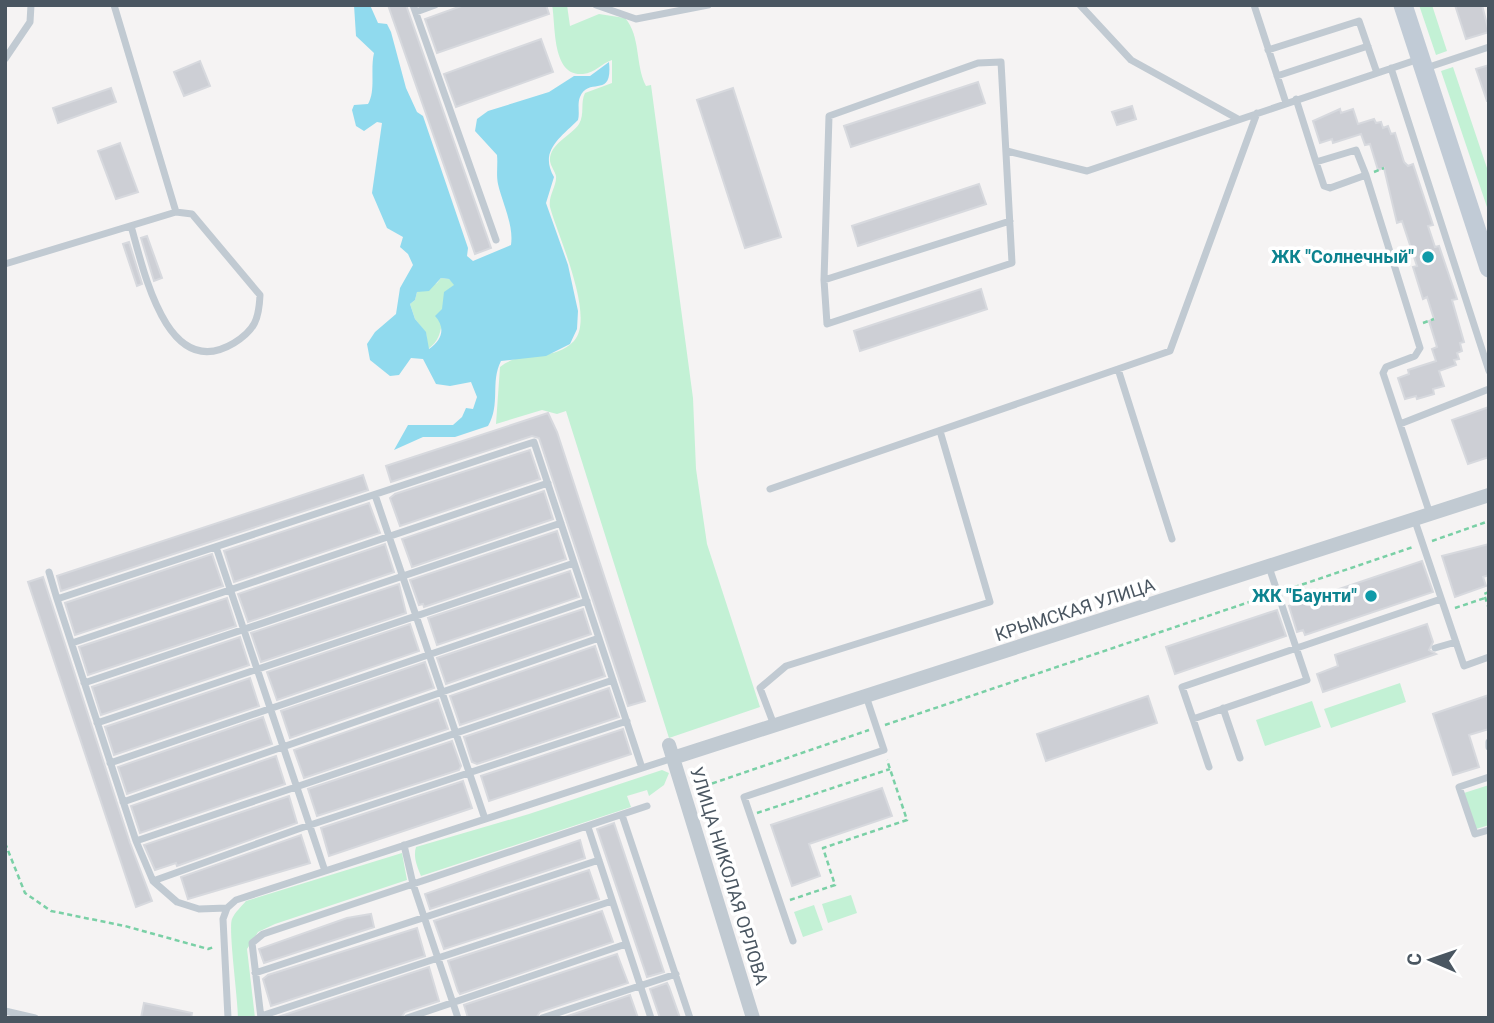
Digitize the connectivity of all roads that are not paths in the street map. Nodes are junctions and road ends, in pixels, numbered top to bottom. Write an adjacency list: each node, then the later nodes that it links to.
1 (31, 5): 13 (lane)
2 (114, 5): 25 (lane)
3 (435, 5): 9 (lane)
4 (596, 5): 5 (lane)
5 (708, 5)
6 (1080, 5): 21 (lane)
7 (1254, 5): 12 (lane)
8 (1404, 5): 14 (street)
9 (414, 9): 28 (lane)
10 (1368, 46): 12 (lane); 16 (lane); 17 (lane)
11 (1489, 47): 14 (lane)
12 (1268, 50): 17 (lane)
13 (5, 59)
14 (1422, 63): 15 (lane); 30 (street)
15 (1391, 68): 16 (lane); 33 (lane)
16 (1377, 73): 18 (lane)
17 (1277, 76): 19 (lane)
18 (1296, 99): 19 (lane); 23 (lane)
19 (1286, 103): 20 (lane)
20 (1257, 113): 21 (lane); 32 (lane)
21 (1238, 118): 22 (lane)
22 (1007, 152): 26 (lane); 31 (lane)
23 (1316, 162): 24 (lane); 24 (lane)
24 (1366, 174): 35 (lane)
25 (176, 212): 27 (lane); 27 (lane)
26 (1010, 221): 31 (lane); 31 (lane)
27 (131, 226): 29 (lane)
28 (496, 240)
29 (5, 264)
30 (1489, 268)
31 (824, 280)
32 (1118, 369): 36 (lane); 45 (lane)
33 (1489, 371)
34 (1489, 389): 35 (lane)
35 (1400, 424): 41 (lane)
36 (940, 431): 38 (lane); 74 (lane)
37 (548, 483): 39 (lane); 43 (lane); 44 (lane)
38 (770, 489)
39 (375, 495): 44 (lane); 46 (lane)
40 (1489, 495): 41 (street, КРЫМСКАЯ УЛИЦА)
41 (1430, 515): 42 (street, КРЫМСКАЯ УЛИЦА)
42 (1415, 521): 48 (street, КРЫМСКАЯ УЛИЦА); 53 (lane)
43 (561, 523): 47 (lane); 50 (lane)
44 (389, 534): 50 (lane); 51 (lane)
45 (1172, 539)
46 (216, 547): 51 (lane); 52 (lane)
47 (574, 563): 54 (lane); 55 (lane)
48 (1269, 567): 60 (lane); 68 (street, КРЫМСКАЯ УЛИЦА)
49 (48, 572): 52 (lane)
50 (403, 576): 55 (lane); 56 (lane)
51 (230, 588): 56 (lane); 59 (lane)
52 (57, 599): 59 (lane)
53 (1441, 599): 58 (lane); 60 (lane)
54 (587, 601): 57 (lane); 62 (lane)
55 (416, 615): 62 (lane); 64 (lane)
56 (244, 629): 64 (lane); 66 (lane)
57 (599, 638): 65 (lane); 67 (lane)
58 (1455, 642): 61 (lane); 63 (lane)
59 (72, 643): 66 (lane)
60 (1296, 648): 70 (lane); 71 (lane)
61 (1435, 649)
62 (429, 654): 67 (lane); 69 (lane)
63 (1489, 657)
64 (257, 667): 69 (lane); 73 (lane)
65 (613, 680): 72 (lane); 75 (lane)
66 (85, 683): 73 (lane)
67 (442, 691): 75 (lane); 76 (lane)
68 (866, 696): 74 (street, КРЫМСКАЯ УЛИЦА); 101 (lane)
69 (270, 706): 76 (lane); 79 (lane)
70 (1223, 708): 71 (lane); 78 (lane)
71 (1192, 719): 80 (lane)
72 (627, 721): 81 (lane); 82 (lane)
73 (97, 723): 79 (lane)
74 (774, 725): 77 (street, КРЫМСКАЯ УЛИЦА)
75 (456, 733): 82 (lane); 84 (lane)
76 (283, 746): 84 (lane); 85 (lane)
77 (671, 751): 81 (lane); 117 (street, УЛИЦА НИКОЛАЯ ОРЛОВА)
78 (1240, 758)
79 (110, 763): 85 (lane)
80 (1209, 767)
81 (642, 768): 88 (lane)
82 (470, 773): 88 (lane); 89 (lane)
83 (1489, 777): 91 (lane)
84 (295, 786): 89 (lane); 92 (lane)
85 (123, 802): 92 (lane)
86 (647, 806): 87 (lane)
87 (622, 815): 90 (lane); 105 (lane)
88 (485, 819): 93 (lane)
89 (309, 825): 95 (lane); 96 (lane)
90 (588, 827): 94 (lane); 97 (lane)
91 (1489, 830)
92 (136, 841): 96 (lane)
93 (404, 845): 95 (lane); 97 (lane)
94 (598, 860): 98 (lane); 100 (lane)
95 (326, 871): 99 (lane)
96 (153, 881): 99 (lane)
97 (413, 884): 100 (lane); 104 (lane)
98 (612, 901): 102 (lane); 103 (lane)
99 (227, 908): 111 (lane)
100 (424, 918): 103 (lane); 104 (lane)
101 (793, 941)
102 (626, 944): 106 (lane); 107 (lane)
103 (438, 959): 107 (lane); 109 (lane)
104 (255, 973): 109 (lane)
105 (676, 974): 106 (lane); 116 (lane)
106 (640, 986): 114 (lane); 115 (lane)
107 (453, 1003): 112 (lane); 113 (lane)
108 (5, 1011): 110 (lane)
109 (261, 1017)
110 (35, 1018)
111 (228, 1018)
112 (407, 1018)
113 (458, 1018)
114 (542, 1018)
115 (651, 1018)
116 (690, 1018)
117 (753, 1018)

